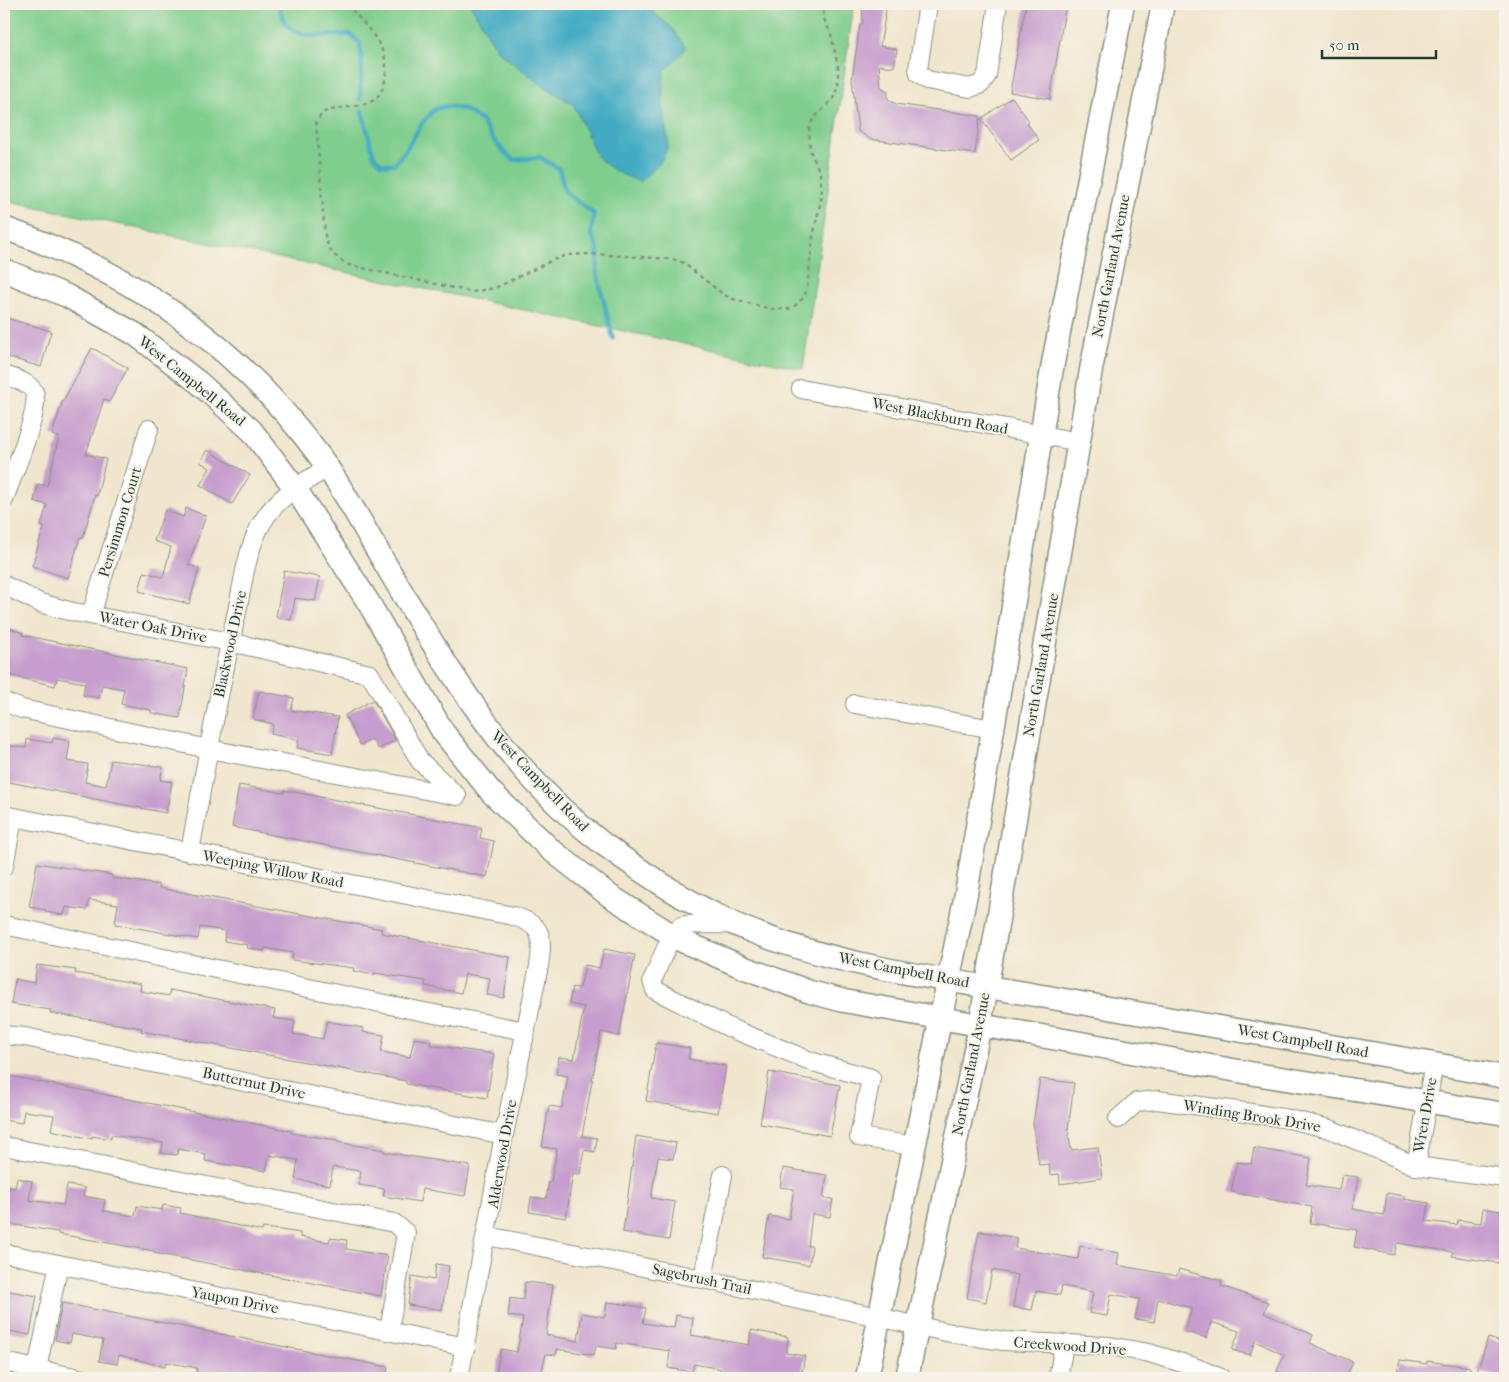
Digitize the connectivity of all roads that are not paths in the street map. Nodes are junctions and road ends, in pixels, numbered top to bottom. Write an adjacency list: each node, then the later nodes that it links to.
1 (928, 4): 2 (street)
2 (998, 4)
3 (1123, 4): 10 (main road)
4 (1163, 4): 11 (main road, North Garland Avenue)
5 (4, 228): 12 (main road, West Campbell Road)
6 (4, 270): 13 (main road, West Campbell Road)
7 (4, 375): 14 (street)
8 (801, 389): 10 (street, West Blackburn Road)
9 (149, 429): 16 (street, Persimmon Court)
10 (1042, 435): 11 (street, West Blackburn Road); 22 (main road)
11 (1079, 442): 32 (main road, North Garland Avenue)
12 (327, 468): 13 (street, Blackwood Drive); 18 (main road, West Campbell Road)
13 (295, 488): 17 (street, Blackwood Drive); 21 (main road, West Campbell Road)
14 (4, 500)
15 (4, 585): 16 (street, Water Oak Drive)
16 (91, 614): 17 (street, Water Oak Drive)
17 (230, 642): 23 (street, Blackwood Drive); 23 (street, Water Oak Drive)
18 (463, 691): 21 (main road); 27 (main road, West Campbell Road)
19 (4, 702): 23 (street)
20 (855, 704): 22 (street)
21 (430, 709): 30 (main road, West Campbell Road)
22 (993, 729): 31 (main road)
23 (209, 749): 25 (street, Blackwood Drive)
24 (8, 817): 25 (street, Weeping Willow Road); 26 (street)
25 (190, 852): 29 (street, Weeping Willow Road)
26 (4, 866)
27 (736, 924): 30 (street); 31 (main road, West Campbell Road)
28 (4, 925): 35 (street)
29 (539, 930): 35 (street, Alderwood Drive)
30 (673, 936): 33 (main road, West Campbell Road); 44 (street)
31 (948, 980): 32 (main road, West Campbell Road); 33 (main road)
32 (987, 986): 34 (main road, North Garland Avenue); 37 (main road, West Campbell Road)
33 (940, 1018): 34 (main road, West Campbell Road); 44 (main road)
34 (980, 1026): 39 (main road, West Campbell Road); 53 (main road, North Garland Avenue)
35 (526, 1030): 42 (street, Alderwood Drive)
36 (4, 1035): 42 (street, Butternut Drive)
37 (1434, 1063): 38 (main road, West Campbell Road); 39 (street, Wren Drive)
38 (1505, 1077)
39 (1428, 1101): 40 (main road, West Campbell Road); 45 (street, Wren Drive)
40 (1505, 1114)
41 (1118, 1119): 45 (street, Winding Brook Drive)
42 (504, 1135): 48 (street, Alderwood Drive)
43 (4, 1146): 54 (street)
44 (913, 1146): 52 (main road)
45 (1416, 1166): 47 (street, Winding Brook Drive)
46 (723, 1175): 51 (street)
47 (1505, 1178)
48 (487, 1236): 51 (street, Sagebrush Trail); 56 (street, Alderwood Drive)
49 (4, 1253): 50 (street, Yaupon Drive)
50 (59, 1264): 54 (street, Yaupon Drive); 58 (street)
51 (703, 1279): 52 (street, Sagebrush Trail)
52 (879, 1317): 53 (street, Sagebrush Trail); 61 (main road)
53 (917, 1325): 55 (street, Creekwood Drive); 62 (main road, North Garland Avenue)
54 (388, 1331): 56 (street, Yaupon Drive)
55 (1064, 1345): 63 (street); 64 (street, Creekwood Drive)
56 (466, 1347): 60 (street, Alderwood Drive)
57 (4, 1362): 58 (street)
58 (36, 1369): 59 (street)
59 (79, 1378)
60 (459, 1378)
61 (867, 1378)
62 (906, 1378)
63 (1058, 1378)
64 (1221, 1378)

